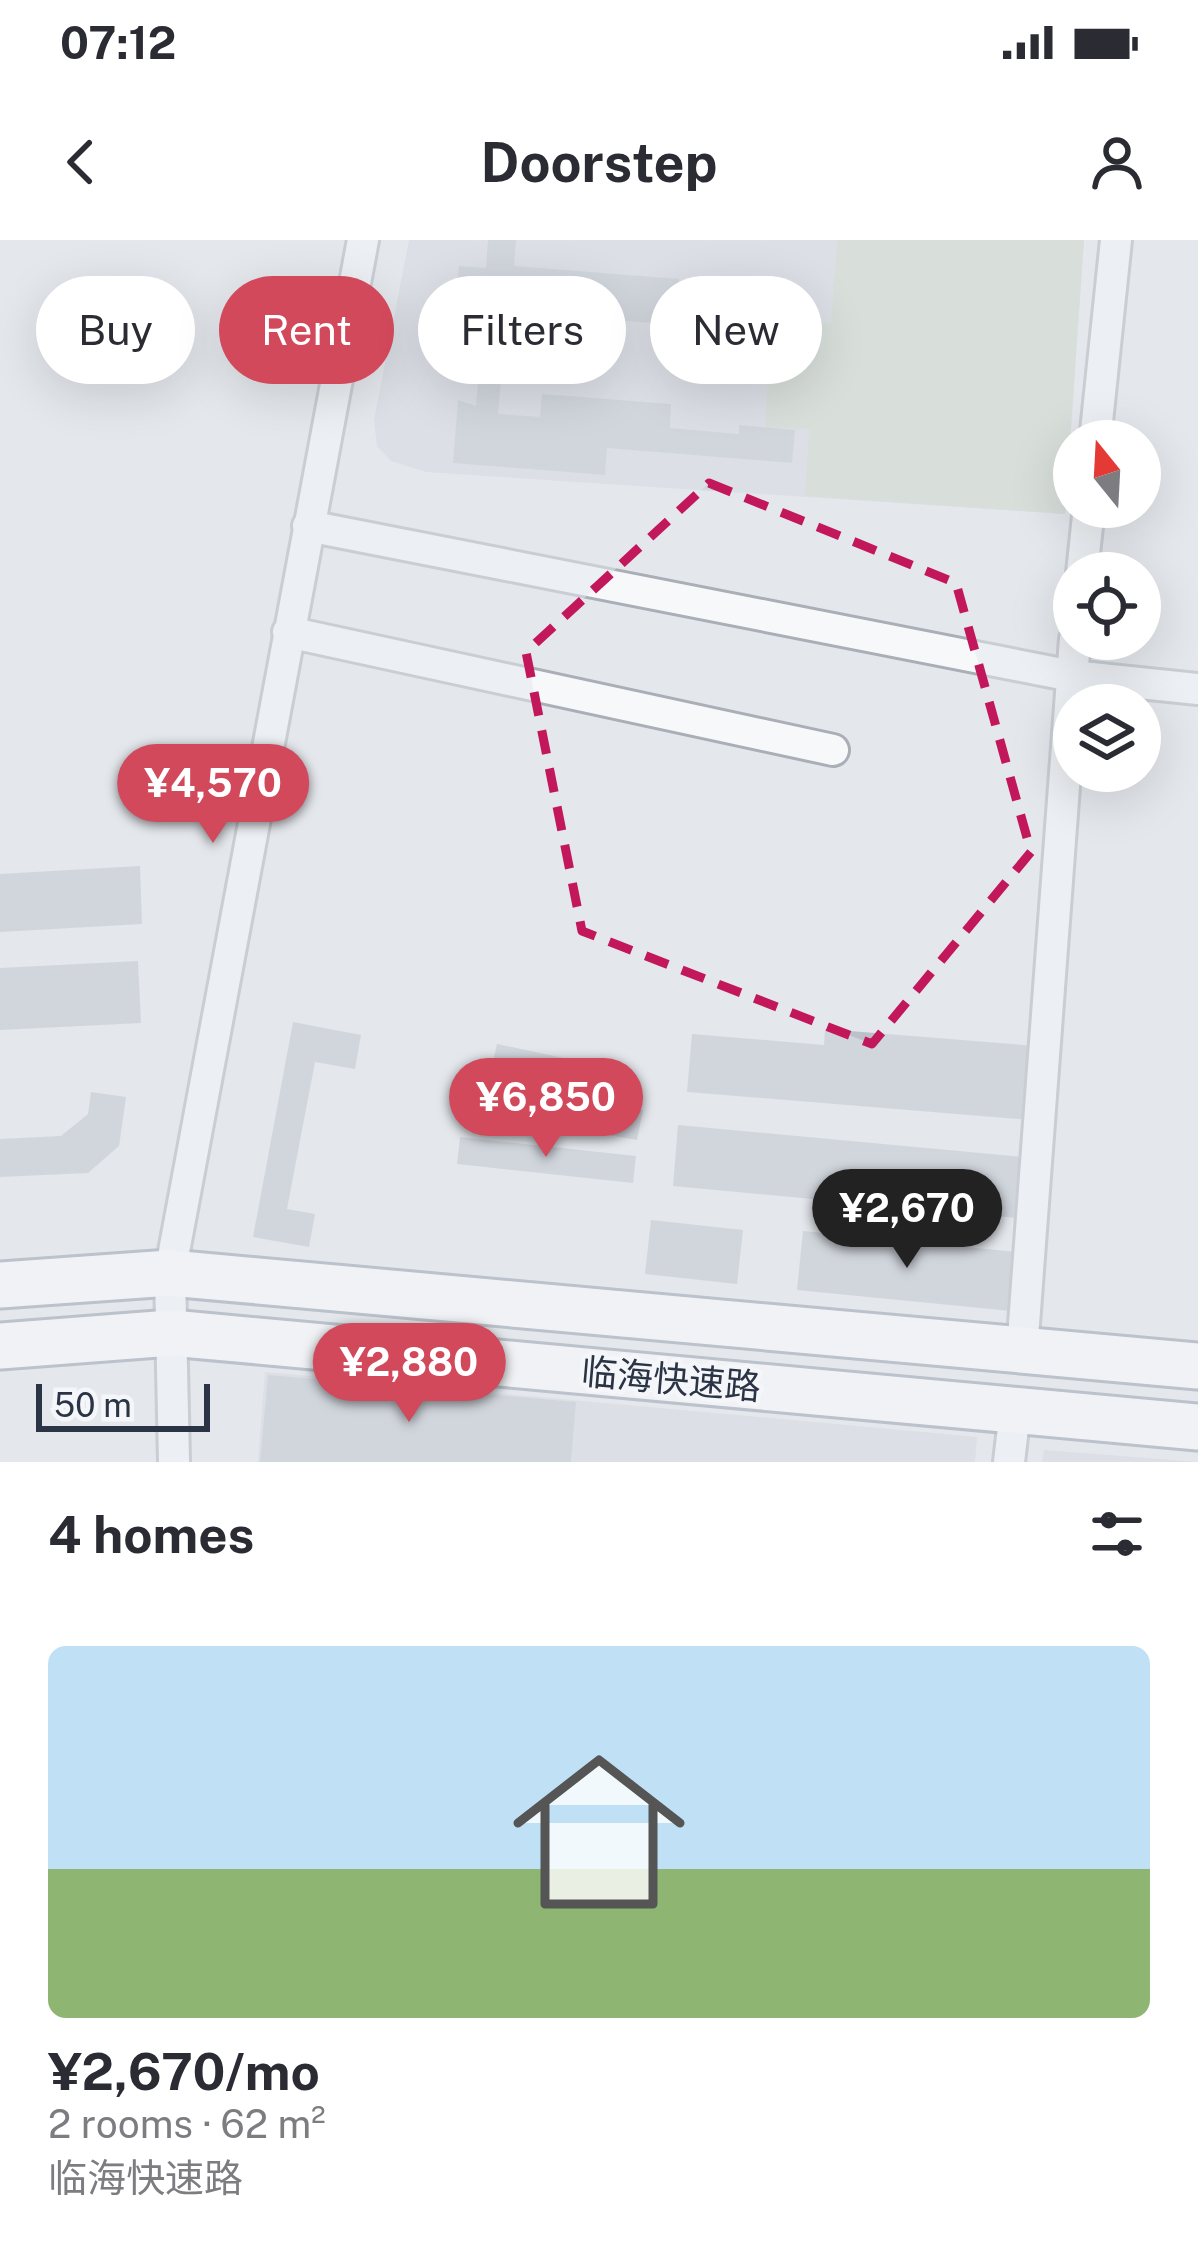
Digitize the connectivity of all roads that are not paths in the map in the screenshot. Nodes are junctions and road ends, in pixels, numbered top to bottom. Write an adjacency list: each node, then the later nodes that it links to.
1 (363, 240): 4 (street)
2 (1116, 240): 3 (street)
3 (1097, 420)
4 (308, 526): 5 (street); 7 (street)
5 (288, 632): 9 (street); 10 (street)
6 (1073, 660): 7 (street)
7 (1072, 676): 8 (street); 14 (street)
8 (1198, 689)
9 (833, 750)
10 (170, 1273): 11 (highway, 临海快速路); 12 (street); 14 (highway, 临海快速路)
11 (0, 1285)
12 (171, 1333): 13 (highway, 临海快速路); 16 (highway, 临海快速路); 18 (street)
13 (0, 1346)
14 (1022, 1351): 15 (highway, 临海快速路)
15 (1198, 1366)
16 (1015, 1411): 17 (highway, 临海快速路); 19 (street)
17 (1198, 1427)
18 (173, 1462)
19 (1009, 1462)

